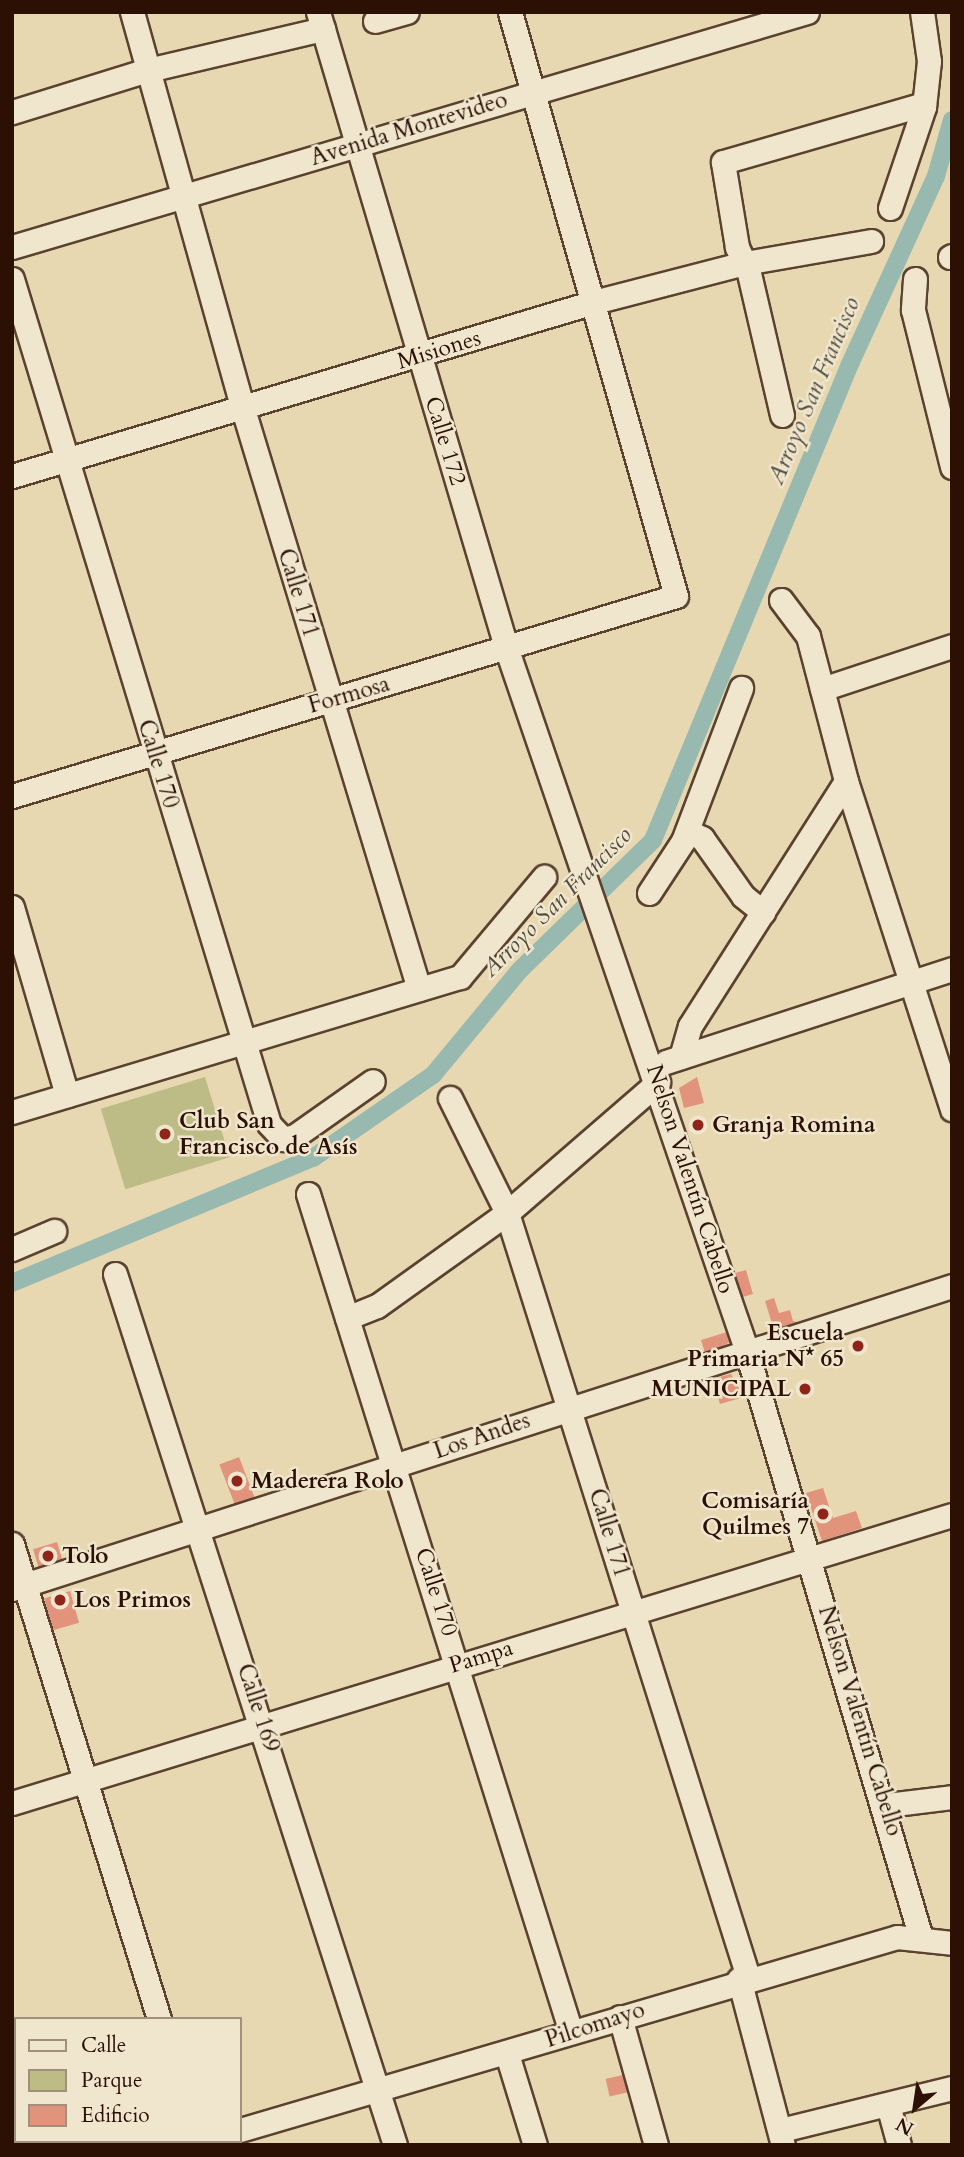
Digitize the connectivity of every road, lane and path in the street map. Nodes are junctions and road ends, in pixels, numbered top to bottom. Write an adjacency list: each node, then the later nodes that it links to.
1 (132, 12): 8 (street, Calle 171)
2 (407, 12): 7 (street)
3 (510, 12): 9 (street)
4 (807, 12): 9 (street, Avenida Montevideo)
5 (922, 12): 10 (street)
6 (321, 21): 8 (street); 12 (street, Calle 172)
7 (375, 21)
8 (148, 70): 11 (street); 13 (street, Calle 171)
9 (535, 92): 12 (street, Avenida Montevideo); 20 (street)
10 (924, 104): 14 (street); 17 (street)
11 (12, 112)
12 (357, 146): 13 (street, Avenida Montevideo); 21 (street, Calle 172)
13 (182, 196): 16 (street, Avenida Montevideo); 22 (street, Calle 171)
14 (890, 208)
15 (871, 241): 17 (street, Misiones)
16 (12, 247)
17 (745, 262): 20 (street, Misiones); 23 (street)
18 (915, 278): 25 (street)
19 (12, 279): 24 (street, Calle 170)
20 (594, 302): 21 (street, Misiones); 29 (street, Formosa)
21 (420, 356): 22 (street, Misiones); 29 (street, Calle 172)
22 (243, 409): 24 (street, Misiones); 32 (street, Calle 171)
23 (782, 415)
24 (68, 459): 26 (street, Misiones); 33 (street, Calle 170)
25 (952, 467)
26 (12, 476)
27 (781, 600): 31 (street)
28 (952, 646): 31 (street)
29 (507, 650): 32 (street, Formosa); 37 (street, Calle 172)
30 (741, 688): 36 (street)
31 (822, 689): 34 (street)
32 (330, 700): 33 (street, Formosa); 44 (street, Calle 171)
33 (155, 755): 35 (street, Formosa); 45 (street, Calle 170)
34 (846, 781): 41 (street); 43 (street)
35 (12, 796)
36 (687, 831): 39 (street); 41 (street)
37 (580, 868): 47 (street, Nelson Valentín Cabello)
38 (544, 877): 44 (street)
39 (649, 892)
40 (12, 907): 49 (street)
41 (763, 912): 46 (street)
42 (952, 969): 43 (street)
43 (914, 982): 46 (street); 51 (street)
44 (419, 989): 45 (street)
45 (242, 1044): 48 (street, Calle 170); 49 (street)
46 (681, 1057): 47 (street)
47 (656, 1074): 54 (street); 60 (street, Nelson Valentín Cabello)
48 (373, 1081)
49 (68, 1095): 52 (street)
50 (450, 1098): 54 (street, Calle 171)
51 (952, 1109)
52 (12, 1112)
53 (308, 1194): 59 (street, Calle 170)
54 (507, 1213): 59 (street); 61 (street, Calle 171)
55 (54, 1231): 56 (street)
56 (12, 1249)
57 (115, 1274): 64 (street, Calle 169)
58 (952, 1286): 60 (street, Los Andes)
59 (347, 1318): 62 (street, Calle 170)
60 (747, 1349): 61 (street, Los Andes); 66 (street, Nelson Valentín Cabello)
61 (569, 1406): 62 (street, Los Andes); 68 (street, Calle 171)
62 (395, 1466): 64 (street, Los Andes); 69 (street, Calle 170)
63 (952, 1515): 66 (street, Pampa)
64 (198, 1530): 67 (street, Los Andes); 70 (street, Calle 169)
65 (12, 1544): 67 (street)
66 (809, 1559): 68 (street, Pampa); 74 (street, Nelson Valentín Cabello)
67 (19, 1587): 71 (street)
68 (633, 1612): 69 (street, Pampa); 77 (street, Calle 171)
69 (459, 1664): 70 (street, Pampa); 80 (street, Calle 170)
70 (265, 1726): 71 (street, Pampa); 83 (street, Calle 169)
71 (87, 1780): 73 (street, Pampa); 78 (street)
72 (952, 1797): 74 (street)
73 (12, 1803)
74 (887, 1805): 75 (street, Nelson Valentín Cabello)
75 (921, 1938): 76 (street, Pilcomayo); 77 (street, Pilcomayo)
76 (952, 1943)
77 (744, 1978): 79 (street, Pilcomayo); 86 (street, Calle 171)
78 (158, 2017)
79 (620, 2017): 80 (street, Pilcomayo); 89 (street)
80 (571, 2032): 81 (street, Pilcomayo)
81 (507, 2054): 83 (street, Pilcomayo); 88 (street)
82 (952, 2088): 84 (street)
83 (377, 2090): 85 (street, Pilcomayo); 87 (street, Calle 169)
84 (888, 2105): 86 (street); 90 (street)
85 (242, 2129)
86 (782, 2137)
87 (395, 2145)
88 (535, 2145)
89 (656, 2145)
90 (899, 2145)

